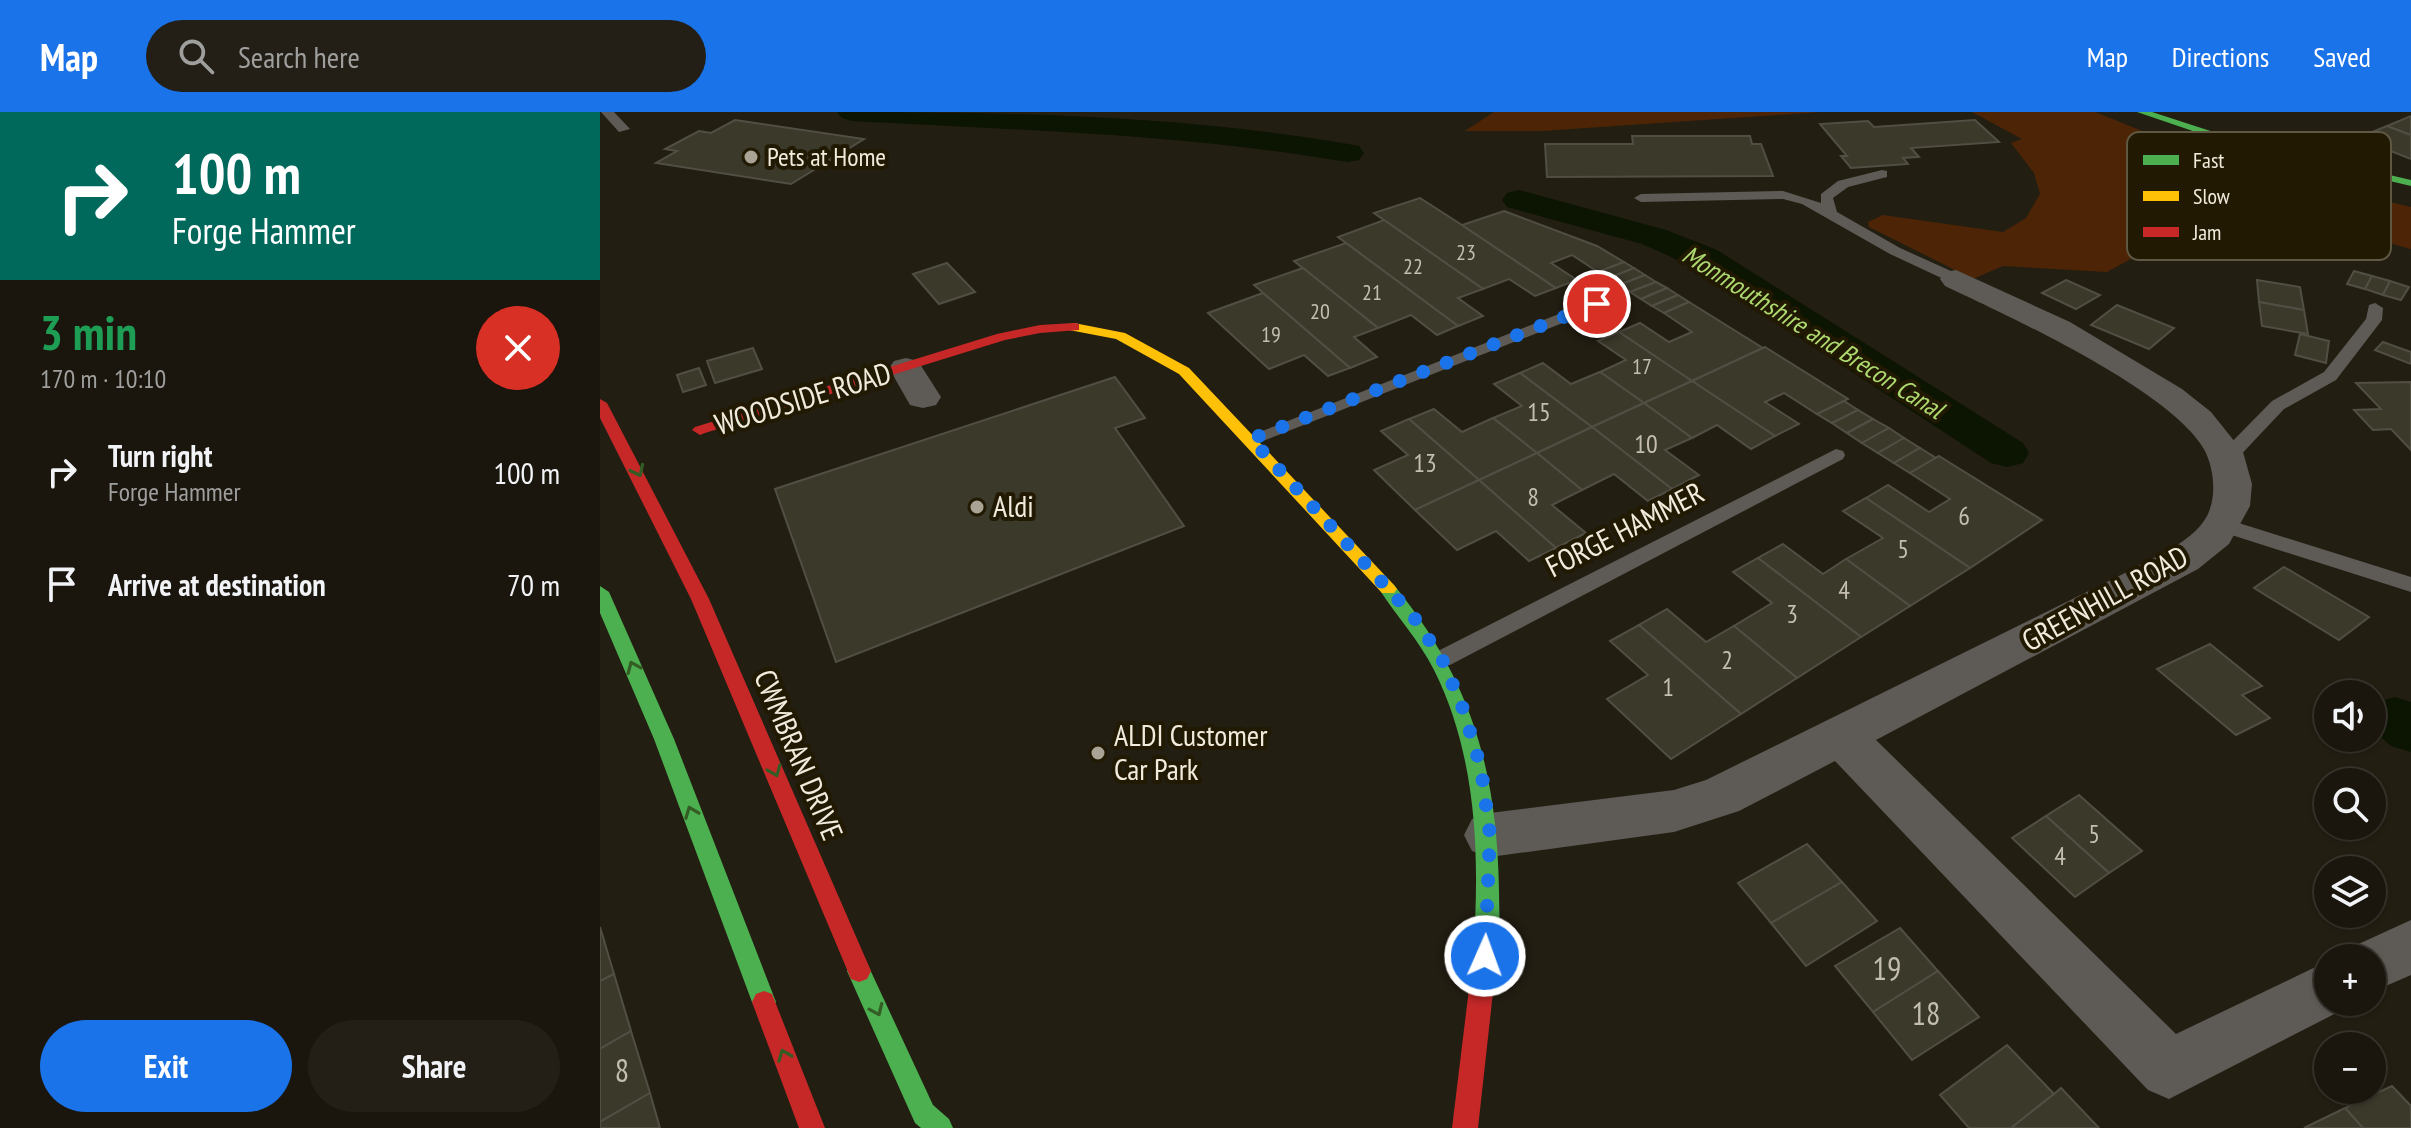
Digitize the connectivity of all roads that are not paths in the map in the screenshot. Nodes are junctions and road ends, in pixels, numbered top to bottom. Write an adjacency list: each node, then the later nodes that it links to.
1 (2142, 112): 4 (street)
2 (600, 120): 3 (lane)
3 (616, 120)
4 (2204, 132)
5 (1882, 174): 9 (lane)
6 (2391, 178): 7 (street)
7 (2411, 183)
8 (1641, 198): 9 (lane)
9 (1830, 211): 10 (lane)
10 (1956, 279): 17 (street)
11 (1597, 304): 15 (lane)
12 (2375, 308): 17 (lane)
13 (600, 403): 28 (street, CWMBRAN DRIVE, one-way to 28)
14 (700, 430): 15 (street, WOODSIDE ROAD)
15 (1251, 439): 21 (street, WOODSIDE ROAD)
16 (1836, 455): 21 (lane, FORGE HAMMER)
17 (2227, 458): 18 (street)
18 (2223, 525): 19 (lane); 22 (street, GREENHILL ROAD)
19 (2411, 585)
20 (600, 592): 27 (street, one-way to 20)
21 (1442, 659): 23 (street, WOODSIDE ROAD)
22 (1842, 737): 23 (street, GREENHILL ROAD); 26 (street)
23 (1490, 835): 29 (street, WOODSIDE ROAD)
24 (2411, 946): 25 (street)
25 (2386, 959)
26 (2314, 995)
27 (812, 1128)
28 (940, 1128)
29 (1465, 1128)

